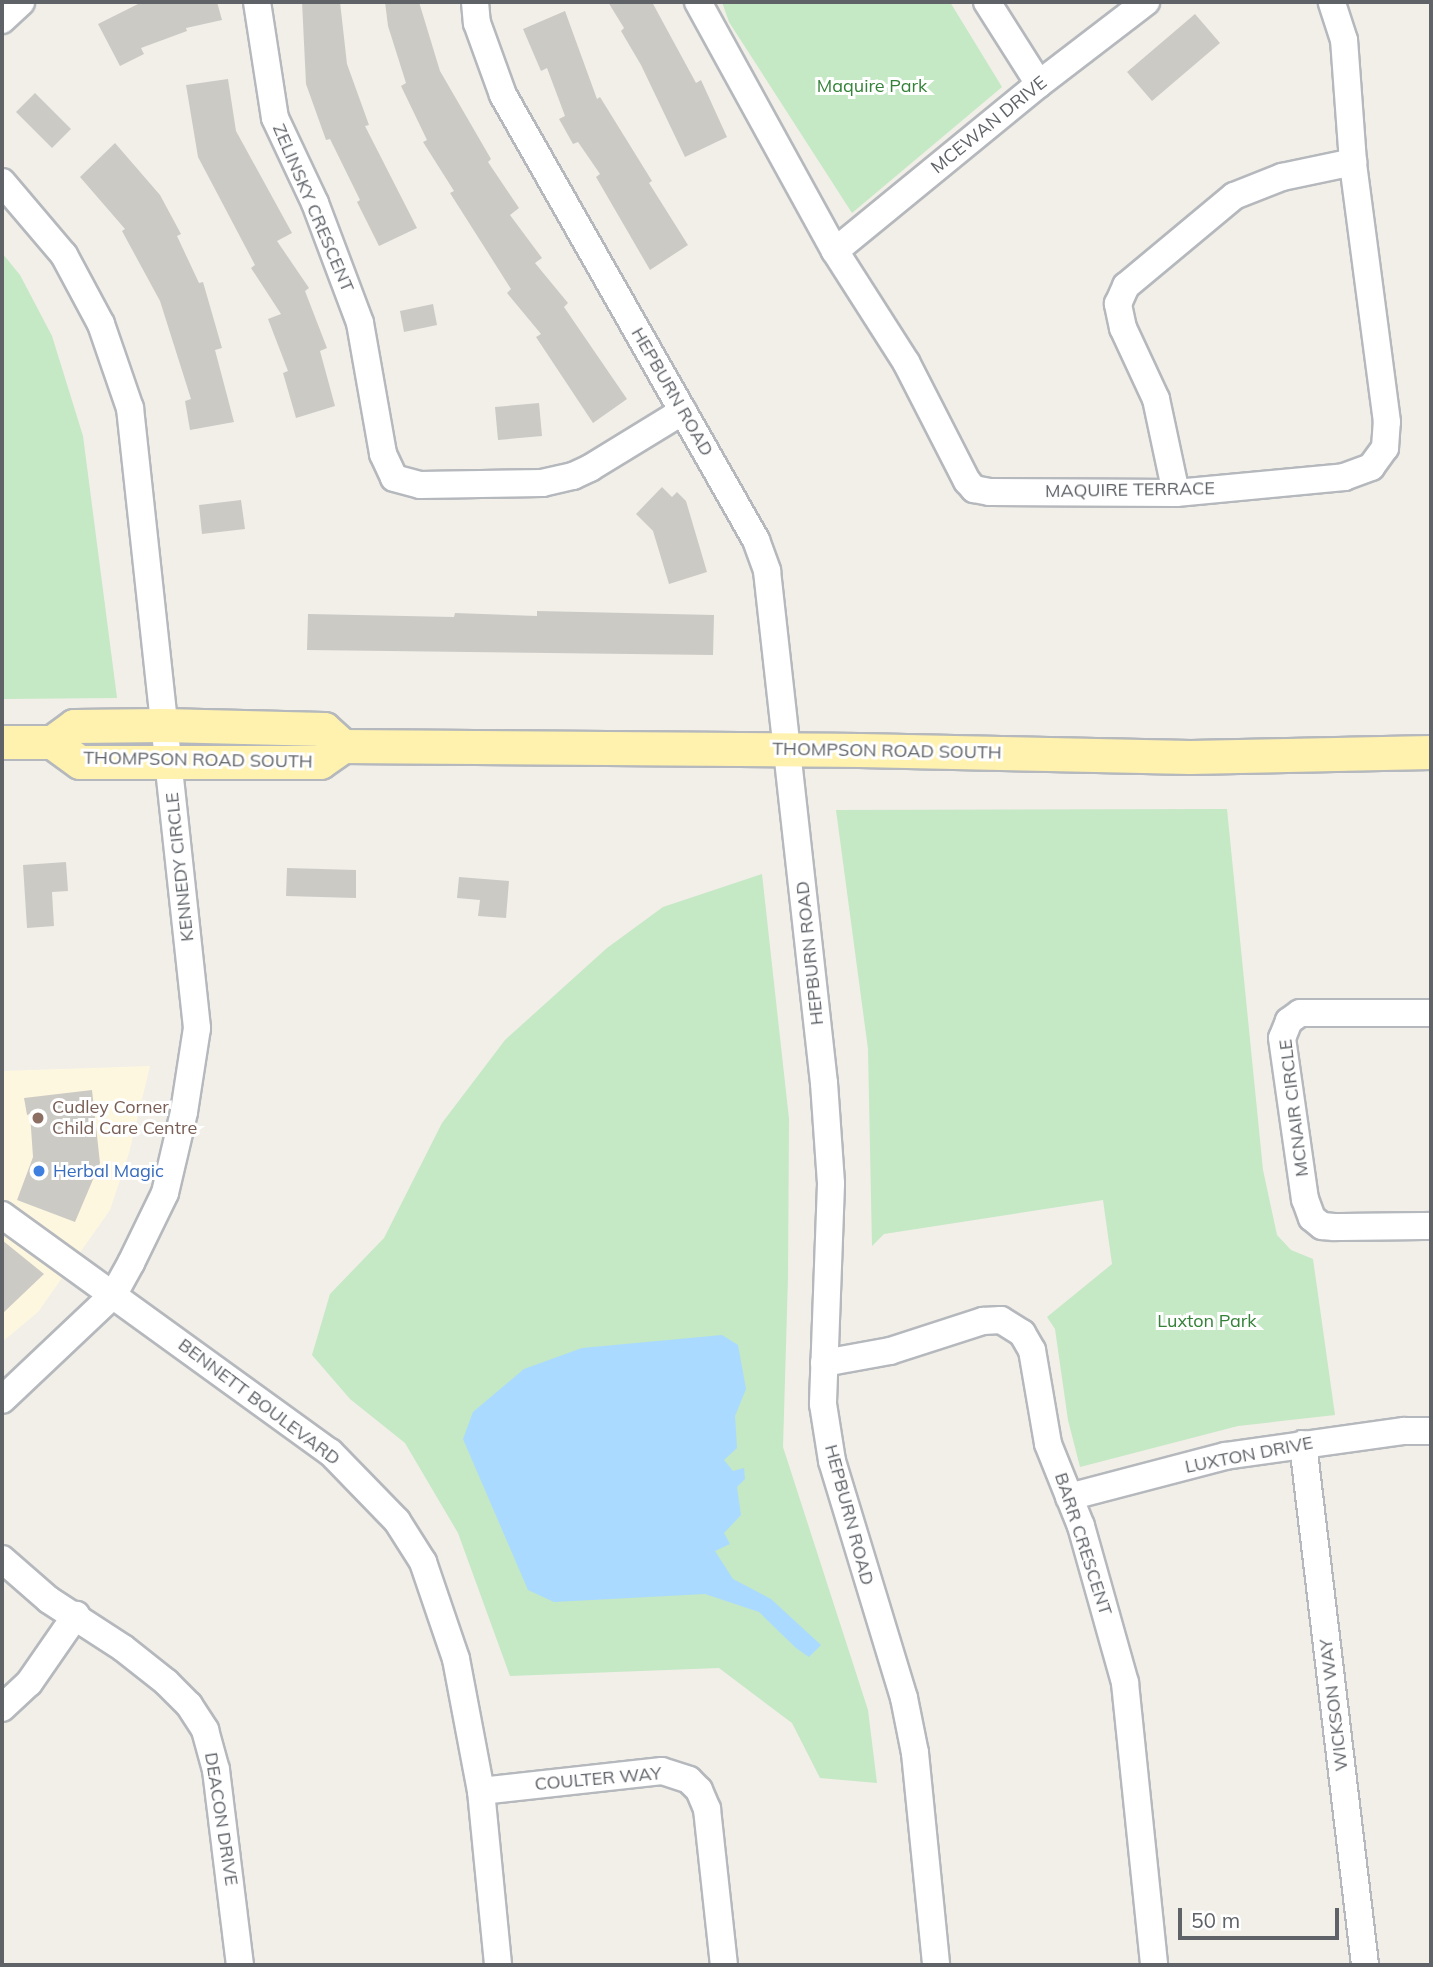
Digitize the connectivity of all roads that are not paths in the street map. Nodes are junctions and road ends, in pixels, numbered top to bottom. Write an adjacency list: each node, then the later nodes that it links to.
1 (21, 2): 8 (street)
2 (257, 2): 13 (street, ZELINSKY CRESCENT)
3 (475, 2): 13 (street, HEPBURN ROAD)
4 (698, 2): 12 (street, MAQUIRE TERRACE)
5 (987, 2): 9 (street)
6 (1146, 2): 9 (street, MCEWAN DRIVE)
7 (1332, 2): 10 (street, MAQUIRE TERRACE)
8 (2, 20)
9 (1039, 84): 12 (street, MCEWAN DRIVE)
10 (1353, 162): 14 (street); 14 (street, MAQUIRE TERRACE)
11 (2, 182): 15 (street, KENNEDY CIRCLE)
12 (835, 251): 14 (street, MAQUIRE TERRACE)
13 (683, 411): 19 (street, HEPBURN ROAD)
14 (1176, 494)
15 (163, 725): 17 (main road, THOMPSON ROAD SOUTH); 18 (main road, THOMPSON ROAD SOUTH); 21 (street, KENNEDY CIRCLE)
16 (2, 742): 17 (main road, THOMPSON ROAD SOUTH)
17 (52, 742): 21 (main road, THOMPSON ROAD SOUTH)
18 (343, 746): 19 (main road, THOMPSON ROAD SOUTH); 21 (main road, THOMPSON ROAD SOUTH)
19 (787, 749): 20 (main road, THOMPSON ROAD SOUTH); 26 (street, HEPBURN ROAD)
20 (1431, 752)
21 (168, 762): 25 (street, KENNEDY CIRCLE)
22 (1431, 1013): 24 (street, MCNAIR CIRCLE)
23 (2, 1215): 25 (street, BENNETT BOULEVARD)
24 (1431, 1226)
25 (114, 1294): 27 (street, KENNEDY CIRCLE); 34 (street, BENNETT BOULEVARD)
26 (824, 1363): 30 (street, BARR CRESCENT); 38 (street, HEPBURN ROAD)
27 (2, 1400)
28 (1431, 1431): 29 (street, LUXTON DRIVE)
29 (1303, 1444): 30 (street, LUXTON DRIVE); 40 (street, WICKSON WAY)
30 (1069, 1497): 39 (street, BARR CRESCENT)
31 (2, 1559): 32 (street, DEACON DRIVE)
32 (76, 1615): 33 (street); 35 (street, DEACON DRIVE)
33 (2, 1707)
34 (481, 1791): 36 (street, BENNETT BOULEVARD); 37 (street, COULTER WAY)
35 (240, 1965)
36 (498, 1965)
37 (724, 1965)
38 (936, 1965)
39 (1154, 1965)
40 (1365, 1965)

